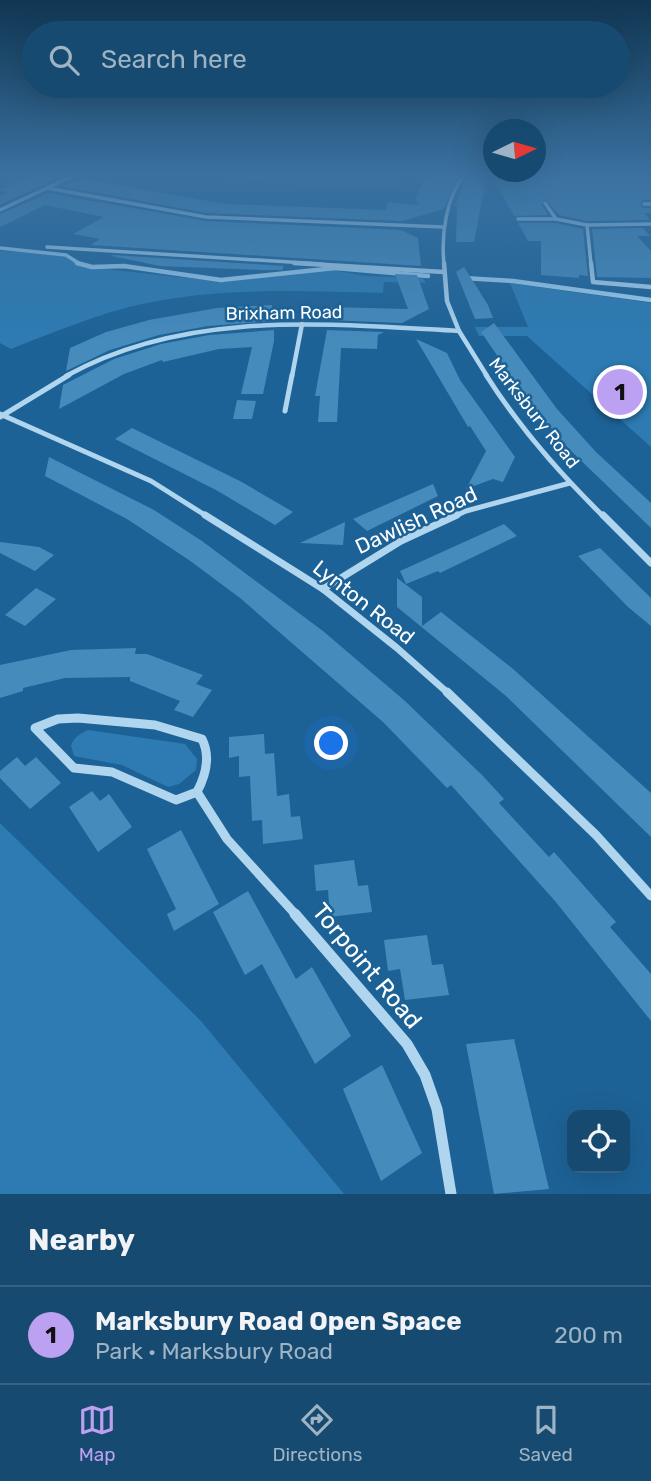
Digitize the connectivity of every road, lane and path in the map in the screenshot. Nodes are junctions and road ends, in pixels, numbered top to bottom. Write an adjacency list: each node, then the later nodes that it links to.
1 (443, 230): 4 (street, Marksbury Road)
2 (587, 230): 5 (street)
3 (47, 247): 4 (street)
4 (444, 275): 7 (street, Marksbury Road)
5 (651, 288)
6 (302, 324): 7 (street, Brixham Road); 8 (street); 9 (street, Brixham Road)
7 (459, 331): 10 (street, Marksbury Road)
8 (285, 411)
9 (1, 416): 12 (street, Lynton Road)
10 (570, 483): 11 (street, Marksbury Road); 12 (street, Dawlish Road)
11 (651, 563)
12 (323, 589): 14 (street, Lynton Road)
13 (197, 792): 13 (street); 15 (street, Torpoint Road)
14 (651, 896)
15 (451, 1194)

